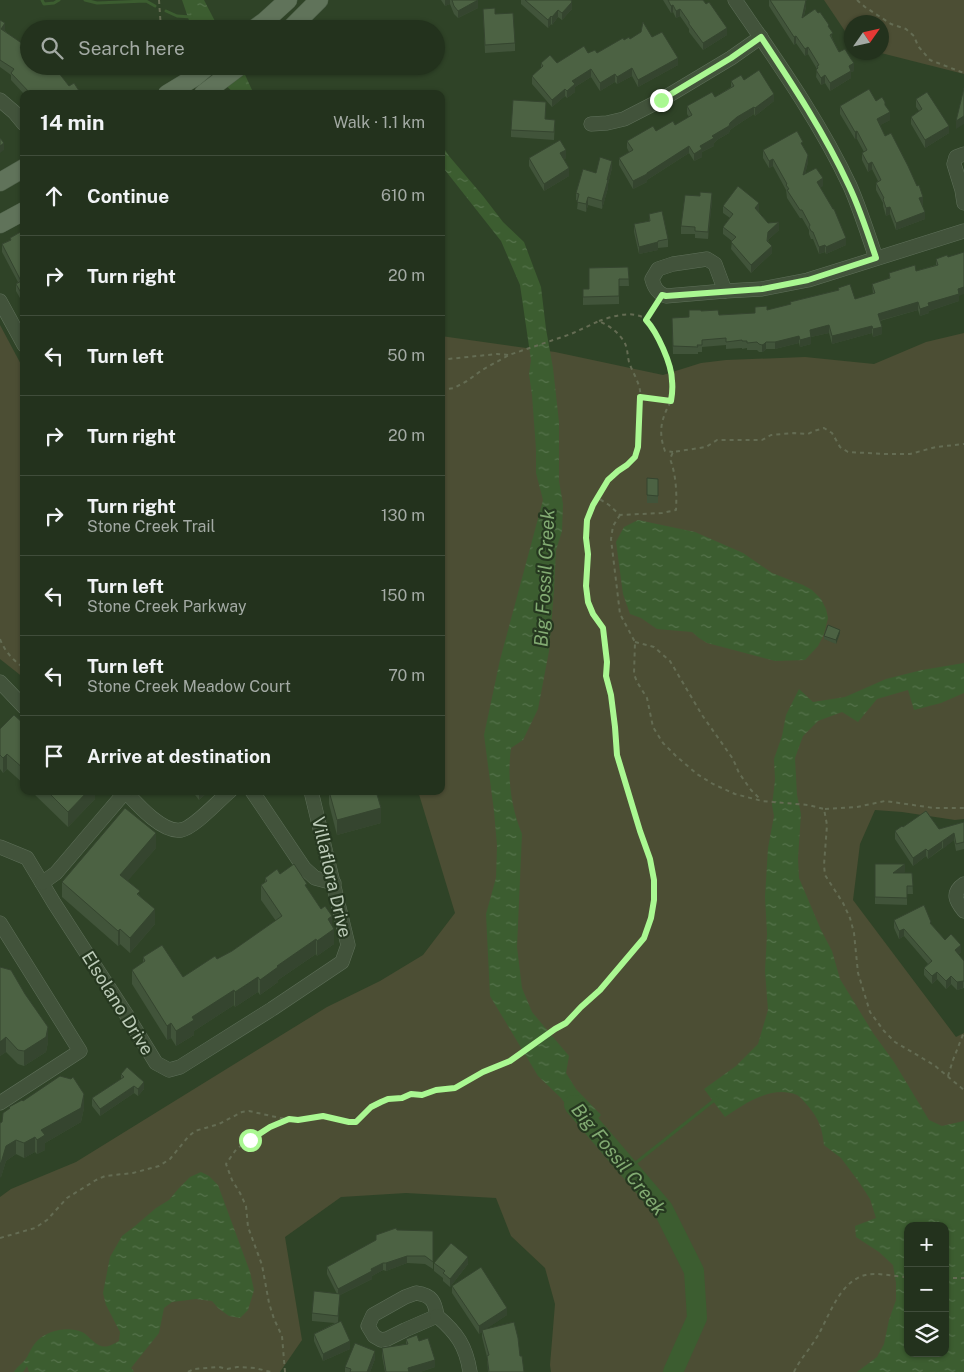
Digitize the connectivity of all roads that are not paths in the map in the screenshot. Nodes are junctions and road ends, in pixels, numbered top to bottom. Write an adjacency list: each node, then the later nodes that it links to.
1 (288, 0): 4 (main road)
2 (319, 0): 5 (main road)
3 (735, 0): 6 (street)
4 (266, 20)
5 (299, 20)
6 (761, 37): 13 (street); 21 (street)
7 (196, 75): 9 (main road)
8 (228, 75): 10 (main road)
9 (173, 90)
10 (207, 90)
11 (0, 100): 12 (street)
12 (20, 119)
13 (591, 124)
14 (964, 154): 17 (street)
15 (20, 170): 16 (main road)
16 (0, 182)
17 (964, 203)
18 (20, 213): 19 (main road)
19 (0, 224)
20 (964, 231): 21 (street)
21 (876, 258): 22 (street)
22 (725, 291): 22 (street)
23 (0, 301): 24 (street)
24 (20, 338)
25 (0, 682): 26 (street)
26 (20, 703)
27 (122, 795): 33 (street)
28 (129, 795): 29 (street)
29 (226, 795)
30 (255, 795): 34 (street)
31 (312, 795): 34 (street, Villaflora Drive)
32 (0, 848): 33 (street, Elsolano Drive)
33 (42, 883): 38 (street, Elsolano Drive)
34 (334, 883): 38 (street, Villaflora Drive)
35 (964, 884): 36 (street)
36 (964, 911)
37 (0, 923): 39 (street)
38 (342, 962)
39 (0, 1102)
40 (438, 1316): 40 (street); 41 (street)
41 (470, 1372)

